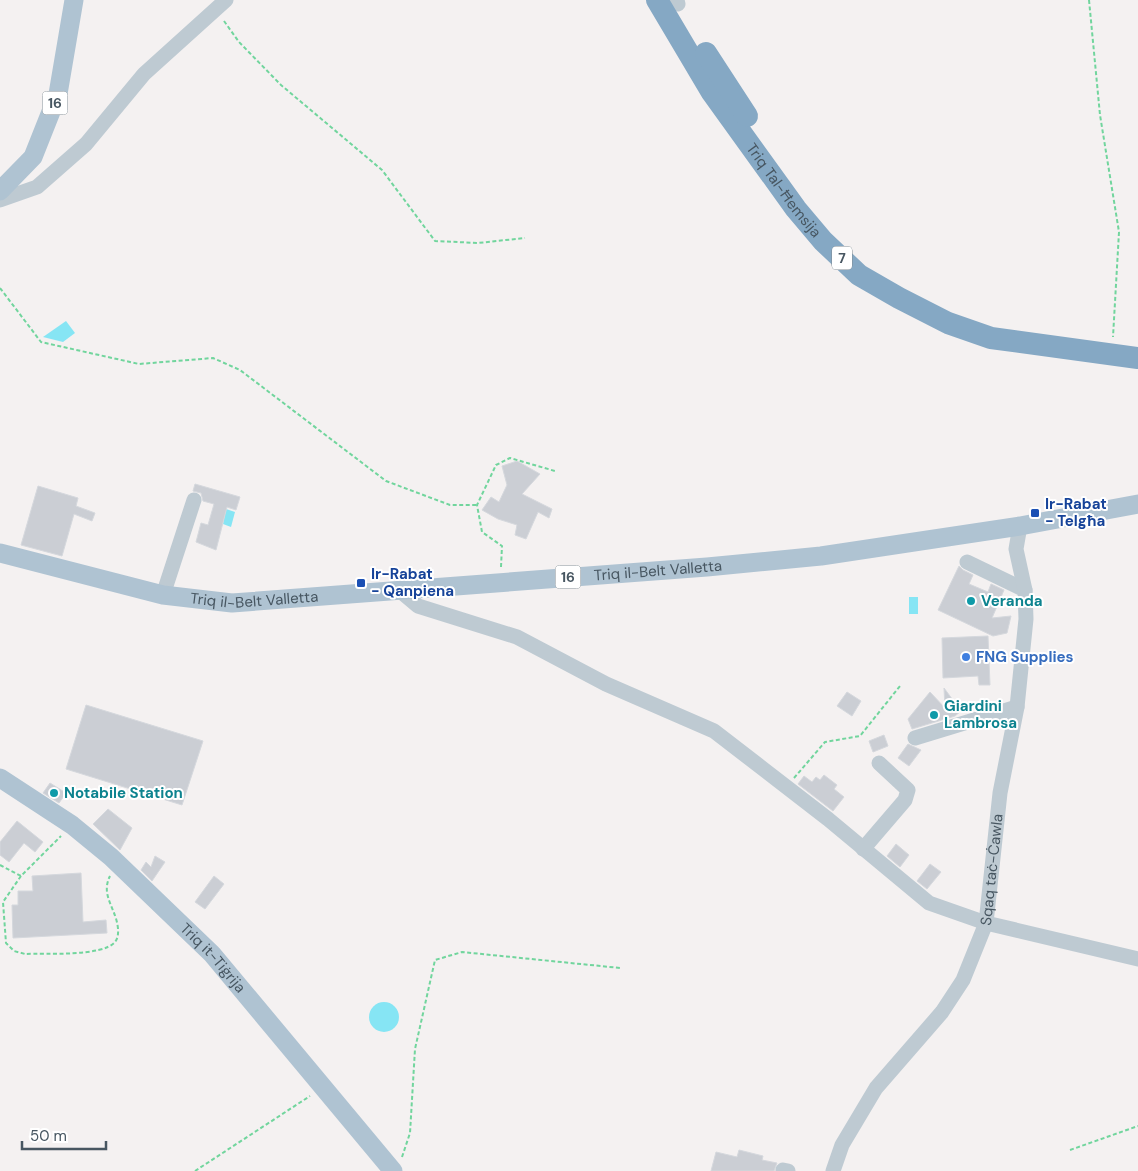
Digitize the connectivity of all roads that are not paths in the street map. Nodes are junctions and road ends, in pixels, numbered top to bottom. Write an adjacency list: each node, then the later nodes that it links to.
1 (74, 0): 4 (main road, 16)
2 (672, 1): 6 (highway, Triq Tal-Ħemsija / 7); 7 (highway, Triq Tal-Ħemsija / 7)
3 (220, 4): 5 (street)
4 (0, 191)
5 (0, 200)
6 (1138, 348)
7 (1138, 358)
8 (194, 500): 15 (street)
9 (1138, 504): 10 (main road, Triq il-Belt Valletta / 16)
10 (1020, 526): 13 (main road, Triq il-Belt Valletta / 16); 14 (street, Sqaq taċ-Ċawla)
11 (0, 553): 15 (main road, Triq il-Belt Valletta / 16)
12 (967, 562): 14 (street)
13 (399, 590): 15 (main road, Triq il-Belt Valletta / 16); 20 (street)
14 (1025, 590): 16 (street, Sqaq taċ-Ċawla)
15 (163, 595)
16 (1016, 707): 17 (street); 21 (street, Sqaq taċ-Ċawla)
17 (914, 738)
18 (879, 763): 20 (street)
19 (0, 778): 23 (main road, Triq it-Tiġrija)
20 (863, 849): 21 (street)
21 (986, 923): 22 (street); 24 (street, Sqaq taċ-Ċawla)
22 (1138, 959)
23 (393, 1171)
24 (833, 1171)

